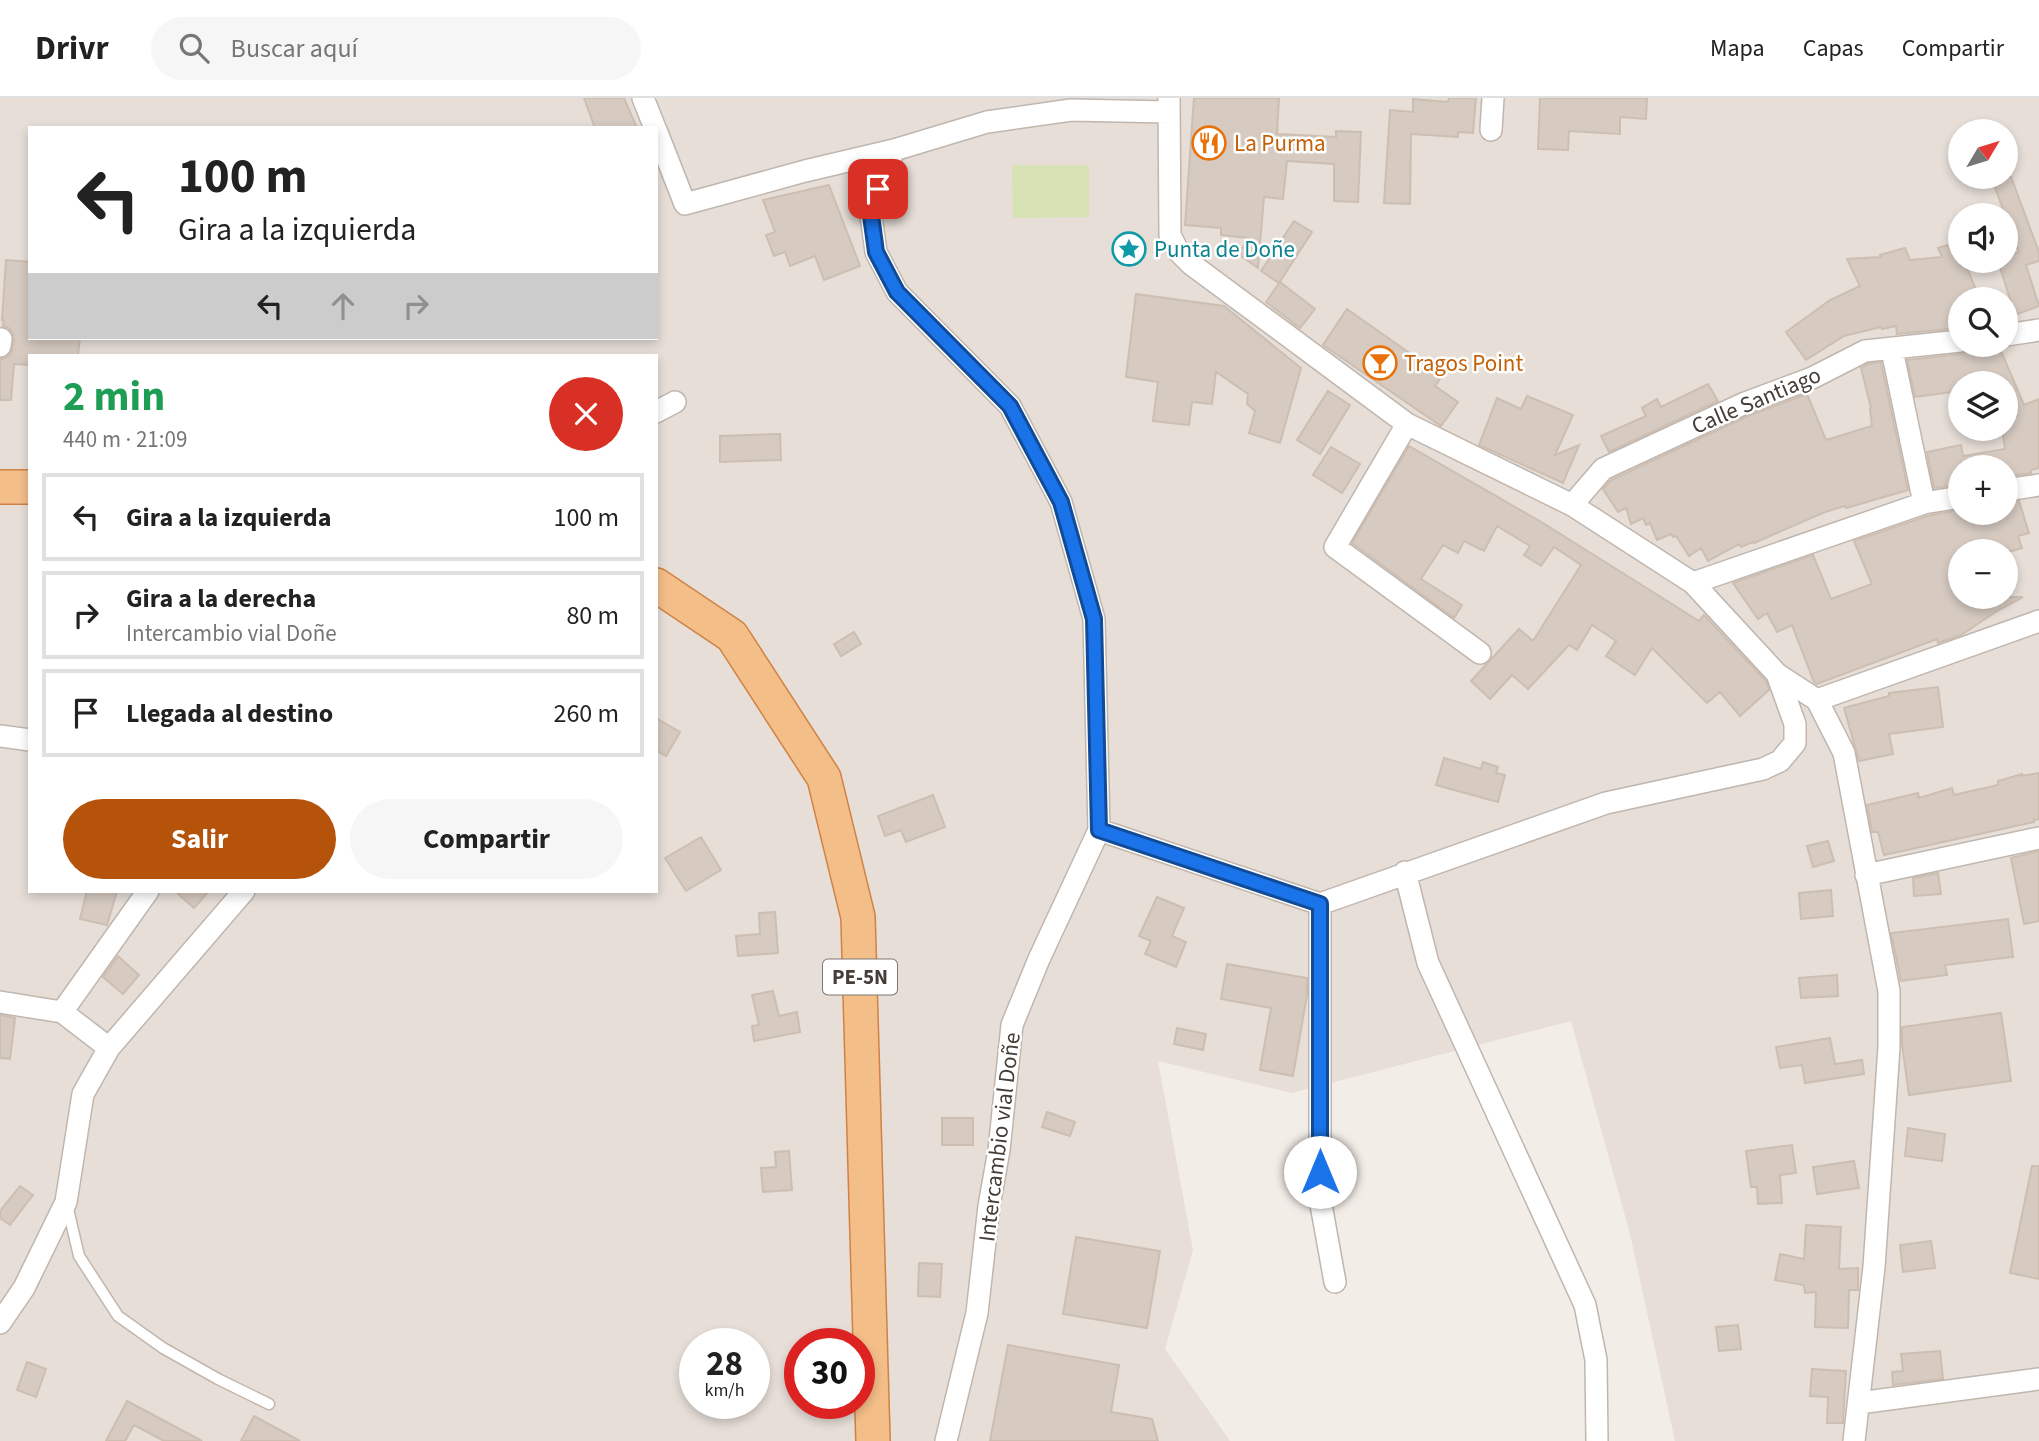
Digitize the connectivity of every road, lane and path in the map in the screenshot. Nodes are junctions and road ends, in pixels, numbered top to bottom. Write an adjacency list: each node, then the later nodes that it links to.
1 (643, 98): 5 (street)
2 (1493, 98): 6 (street)
3 (1069, 104): 4 (street); 8 (street)
4 (1169, 105): 15 (street)
5 (655, 126)
6 (1491, 130)
7 (658, 134): 8 (street)
8 (894, 150): 31 (street, Intercambio vial Doñe)
9 (2039, 330): 10 (street)
10 (2018, 333)
11 (1948, 342): 12 (street, Calle Santiago)
12 (1892, 349): 21 (street); 22 (street, Calle Santiago)
13 (676, 402): 14 (street)
14 (658, 411)
15 (1407, 424): 22 (street); 26 (street)
16 (2039, 485): 19 (street)
17 (0, 487): 18 (highway)
18 (28, 487)
19 (2018, 488)
20 (1948, 499): 21 (street)
21 (1924, 503): 23 (street)
22 (1572, 505): 23 (street)
23 (1693, 583): 27 (street)
24 (658, 586): 47 (highway, PE-5N)
25 (2039, 621): 28 (street)
26 (1480, 653)
27 (1777, 674): 28 (street); 33 (street)
28 (1817, 700): 34 (street)
29 (0, 736): 30 (street)
30 (28, 740)
31 (1099, 830): 37 (street); 48 (street, Intercambio vial Doñe)
32 (2039, 838): 34 (street)
33 (1405, 872): 37 (street); 49 (street)
34 (1866, 874): 45 (street)
35 (147, 893): 39 (street)
36 (242, 893): 40 (street)
37 (1320, 904): 42 (street)
38 (0, 1002): 39 (street)
39 (62, 1012): 40 (street)
40 (109, 1048): 41 (street)
41 (66, 1202): 43 (street); 46 (lane)
42 (1335, 1282)
43 (0, 1323)
44 (2039, 1379): 45 (street)
45 (1859, 1403): 50 (street)
46 (270, 1404)
47 (873, 1441)
48 (946, 1441)
49 (1597, 1441)
50 (1854, 1441)

